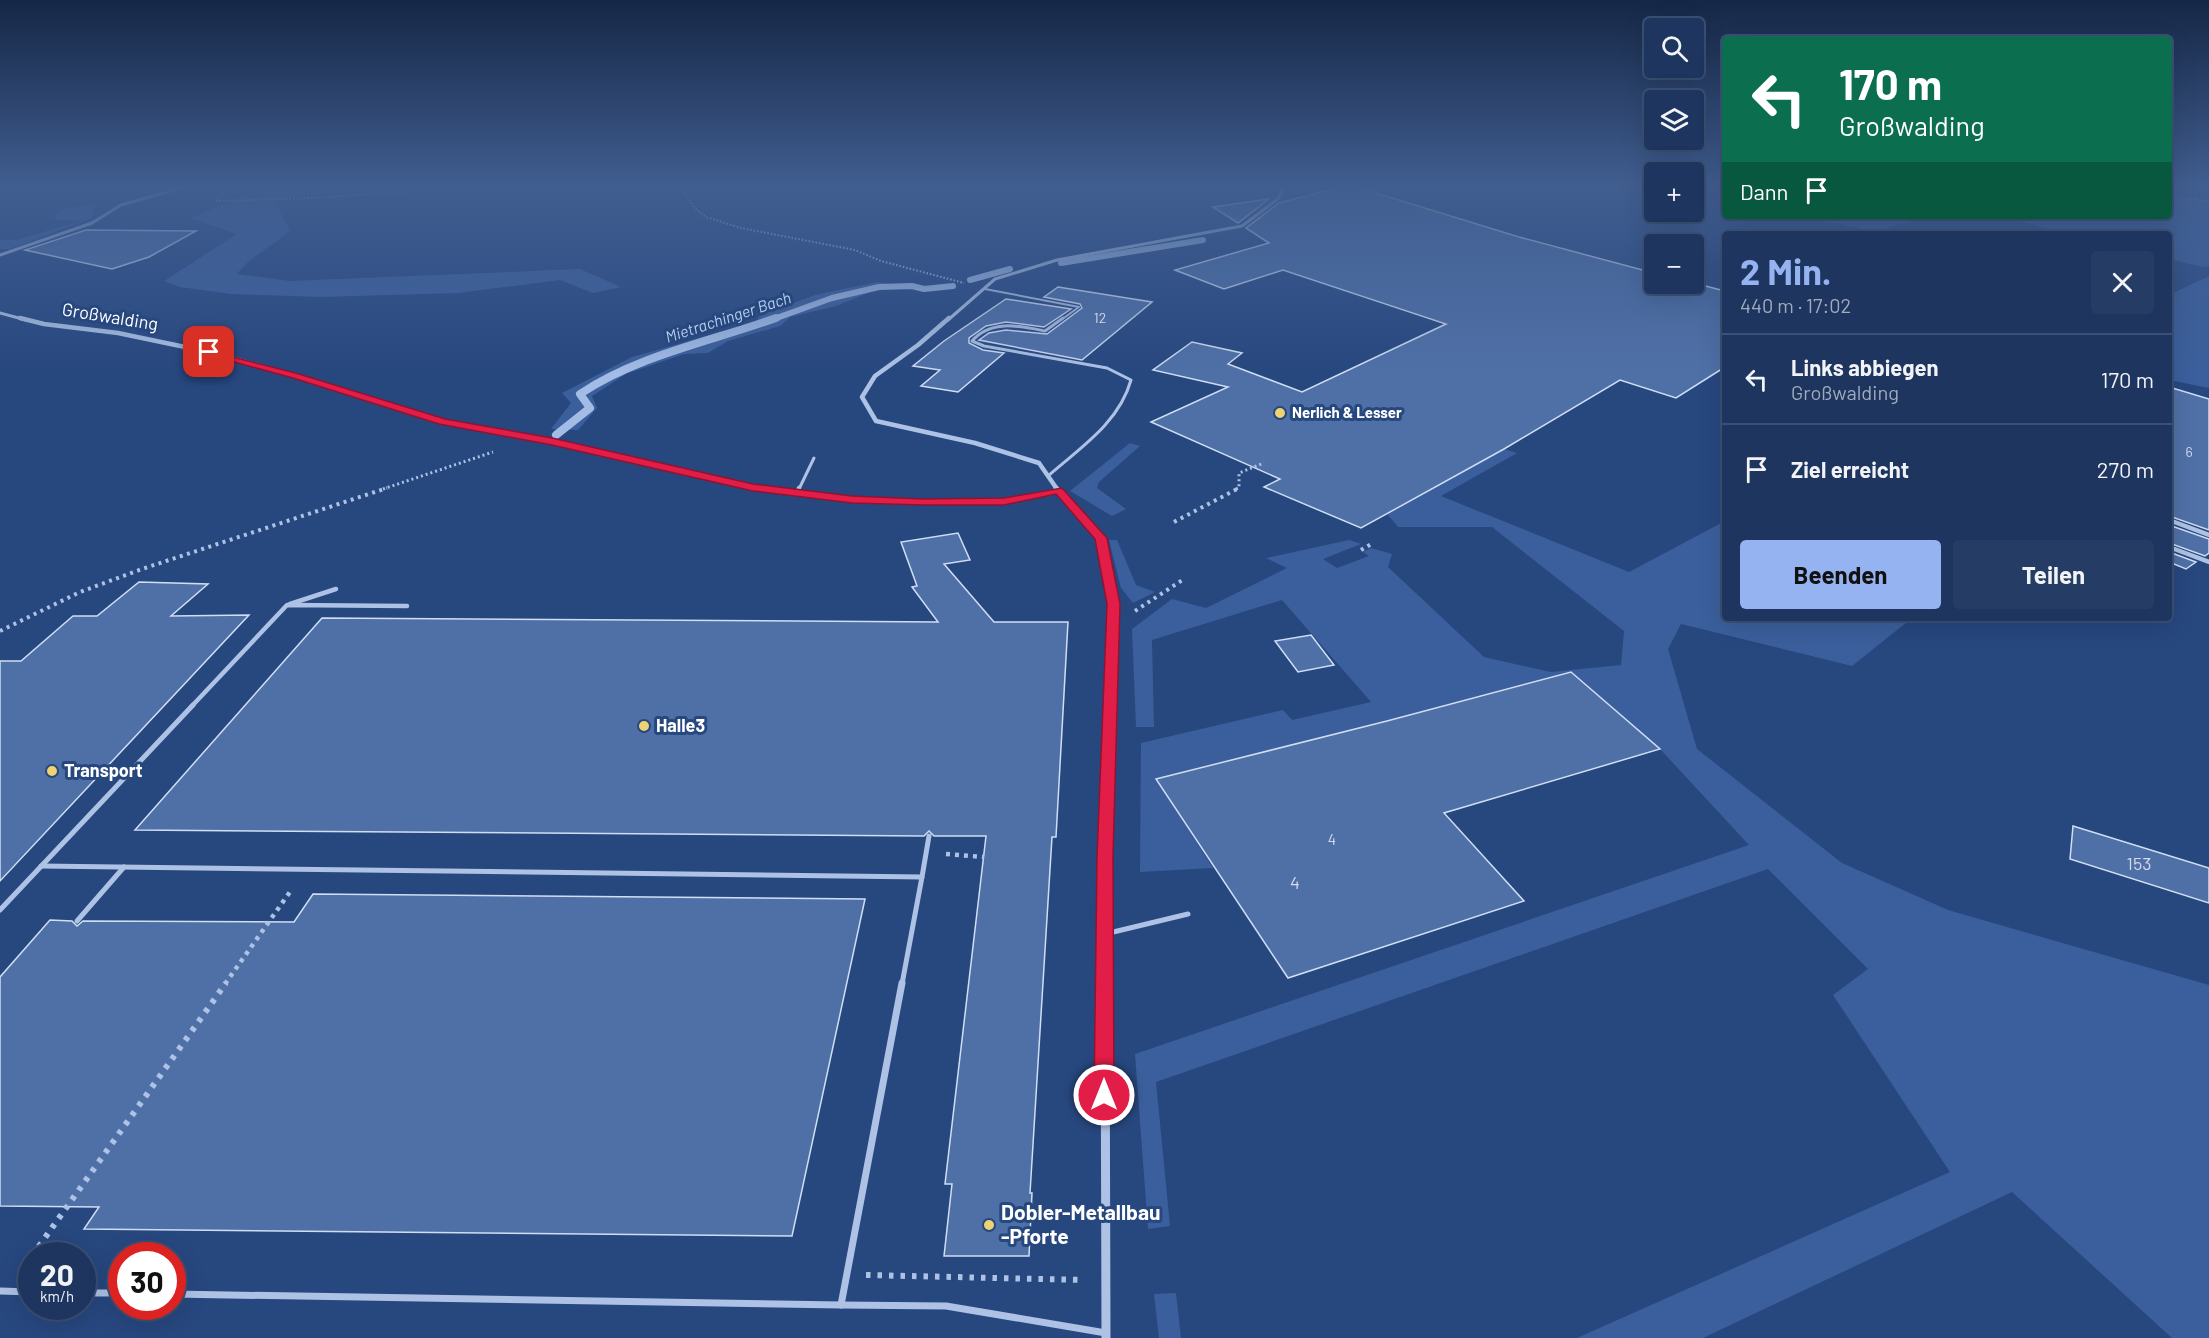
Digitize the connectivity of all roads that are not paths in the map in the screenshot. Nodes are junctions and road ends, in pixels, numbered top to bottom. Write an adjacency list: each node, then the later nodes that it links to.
1 (19, 248): 3 (street)
2 (1120, 248): 4 (street)
3 (0, 255)
4 (985, 289): 7 (street); 7 (lane)
5 (0, 313): 9 (street, Großwalding)
6 (814, 458): 9 (lane)
7 (1048, 477): 8 (street)
8 (1058, 490): 9 (street, Großwalding); 24 (street)
9 (797, 493)
10 (2172, 521): 11 (lane)
11 (2209, 535)
12 (2172, 548): 13 (lane)
13 (2209, 562)
14 (336, 589): 15 (lane)
15 (287, 605): 16 (lane); 18 (lane)
16 (407, 606)
17 (929, 836): 20 (lane)
18 (41, 866): 19 (lane); 21 (lane)
19 (125, 867): 20 (lane); 23 (lane)
20 (922, 877): 28 (lane)
21 (0, 910)
22 (1188, 914): 24 (lane)
23 (77, 921)
24 (1105, 934): 29 (street)
25 (0, 1291): 26 (lane)
26 (18, 1292)
27 (186, 1294): 28 (lane)
28 (841, 1305): 29 (lane)
29 (1106, 1336)

